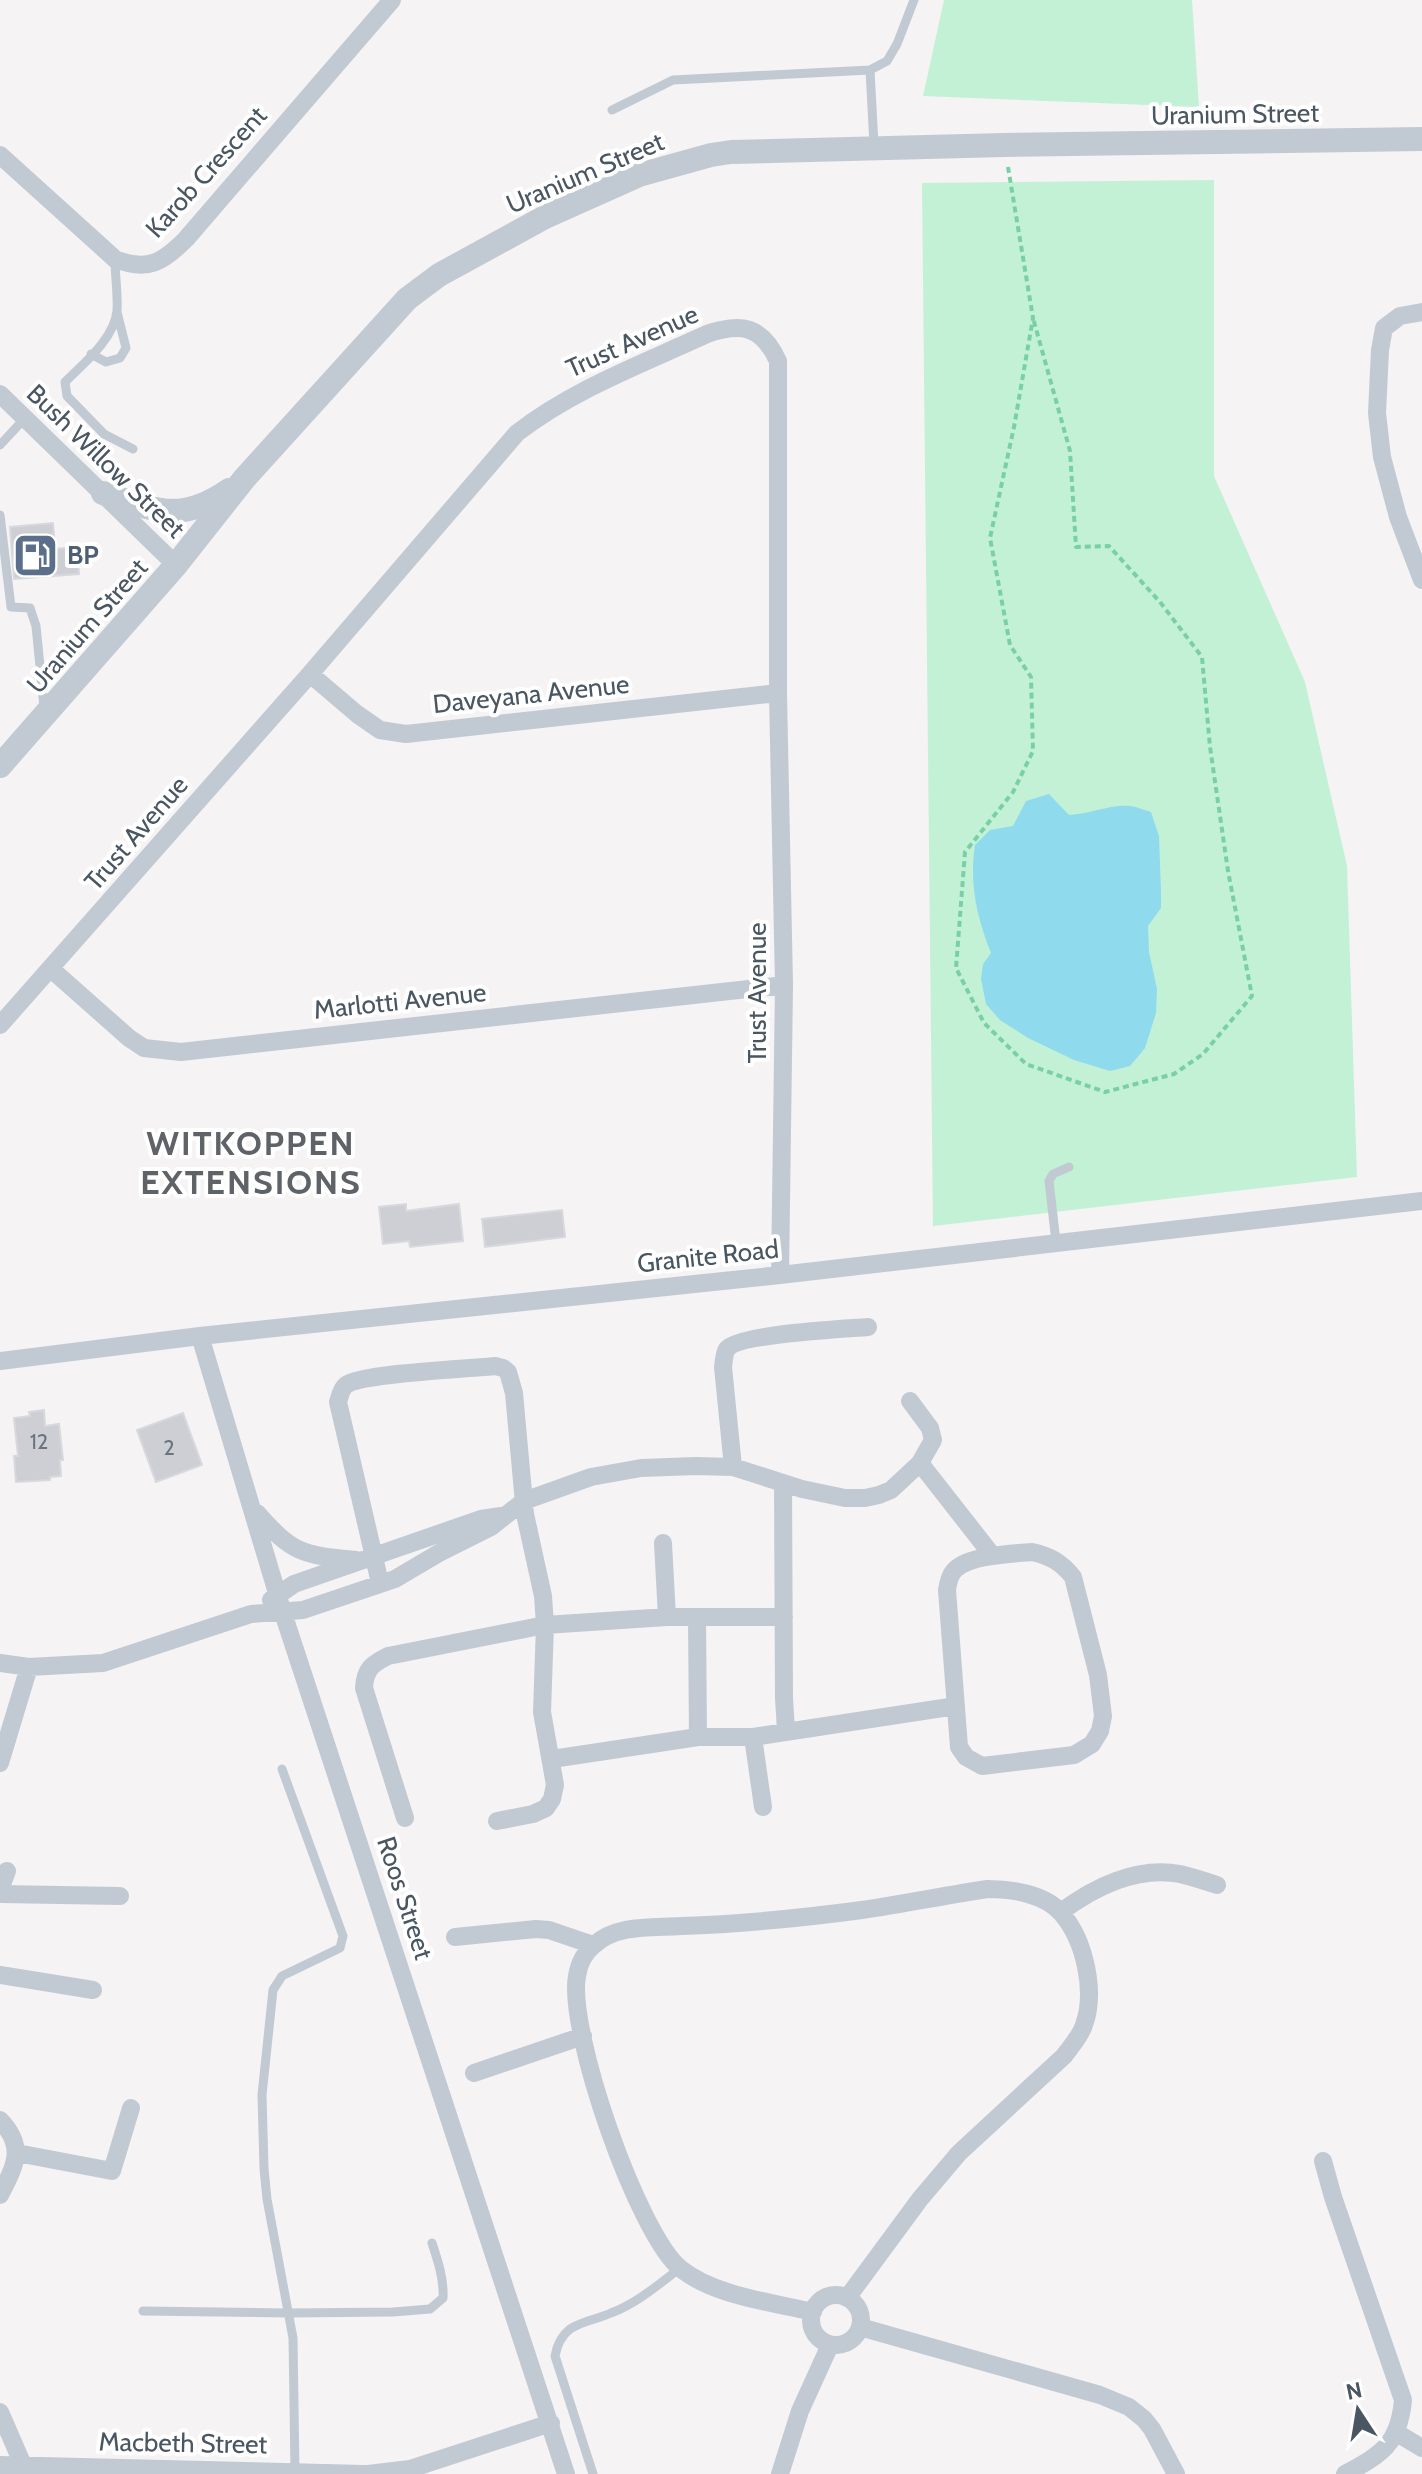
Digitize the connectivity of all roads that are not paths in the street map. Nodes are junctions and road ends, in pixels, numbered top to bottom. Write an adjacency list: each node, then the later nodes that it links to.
1 (392, 0): 8 (street, Karob Crescent)
2 (914, 0): 3 (lane)
3 (870, 70): 4 (lane); 6 (lane)
4 (612, 110)
5 (1422, 139): 6 (street, Uranium Street)
6 (875, 149): 16 (street, Uranium Street)
7 (0, 155): 8 (street)
8 (115, 259): 9 (lane)
9 (117, 312): 11 (lane); 11 (lane)
10 (1422, 312): 20 (street)
11 (91, 354): 15 (lane)
12 (0, 394): 13 (street, Bush Willow Street)
13 (25, 417): 14 (lane); 17 (street, Bush Willow Street)
14 (0, 445)
15 (133, 449)
16 (244, 479): 17 (street); 19 (street, Uranium Street)
17 (103, 493): 19 (street, Bush Willow Street)
18 (0, 515): 23 (lane)
19 (176, 565): 23 (street, Uranium Street)
20 (1421, 574)
21 (310, 674): 22 (street, Daveyana Avenue); 22 (street, Trust Avenue); 25 (street, Trust Avenue)
22 (778, 693): 26 (street, Trust Avenue)
23 (45, 716): 24 (street, Uranium Street)
24 (0, 766)
25 (51, 969): 26 (street, Marlotti Avenue); 27 (street, Trust Avenue)
26 (784, 985): 31 (street, Trust Avenue)
27 (0, 1025)
28 (1069, 1167): 30 (lane)
29 (1422, 1201): 30 (street, Granite Road)
30 (1056, 1242): 31 (street, Granite Road)
31 (780, 1275): 33 (street, Granite Road)
32 (868, 1327): 37 (street)
33 (200, 1336): 34 (street, Granite Road); 40 (street, Roos Street)
34 (0, 1361)
35 (910, 1401): 36 (street)
36 (920, 1463): 38 (street); 43 (street)
37 (733, 1467): 38 (street); 39 (street)
38 (783, 1483): 48 (street)
39 (524, 1501): 41 (street); 44 (street); 50 (street)
40 (253, 1508): 44 (street); 46 (street, Roos Street)
41 (504, 1515): 44 (street); 45 (street)
42 (663, 1543): 47 (street)
43 (992, 1555): 53 (street); 53 (street)
44 (367, 1558): 45 (street); 46 (street)
45 (380, 1583): 46 (street)
46 (281, 1604): 52 (street); 88 (street, Roos Street)
47 (667, 1617): 49 (street); 50 (street)
48 (784, 1617): 49 (street); 54 (street)
49 (697, 1618): 55 (street)
50 (545, 1625): 57 (street); 61 (street)
51 (0, 1663): 52 (street)
52 (29, 1667): 58 (street)
53 (956, 1706): 54 (street)
54 (786, 1731): 56 (street)
55 (698, 1737): 56 (street); 57 (street)
56 (753, 1737): 60 (street)
57 (552, 1759): 62 (street)
58 (0, 1763)
59 (282, 1769): 84 (lane)
60 (763, 1807)
61 (405, 1818)
62 (497, 1821)
63 (7, 1871): 65 (street)
64 (1217, 1885): 67 (street)
65 (0, 1892): 66 (street)
66 (120, 1896)
67 (1061, 1912): 69 (street); 81 (street)
68 (455, 1937): 69 (street)
69 (593, 1945): 72 (street)
70 (0, 1975): 71 (street)
71 (93, 1990)
72 (583, 2036): 73 (street); 80 (street)
73 (474, 2073)
74 (131, 2108): 76 (street)
75 (0, 2120): 76 (street)
76 (17, 2153): 78 (street)
77 (1323, 2161): 89 (street)
78 (0, 2195)
79 (432, 2243): 84 (lane)
80 (680, 2268): 83 (street); 96 (lane)
81 (847, 2298): 83 (street); 85 (street)
82 (143, 2311): 84 (lane)
83 (813, 2312): 86 (street)
84 (289, 2313): 93 (lane)
85 (860, 2327): 86 (street); 98 (street)
86 (830, 2345): 97 (street)
87 (0, 2412): 92 (street)
88 (551, 2423): 94 (street, Macbeth Street); 95 (street, Roos Street)
89 (1397, 2433): 90 (street); 99 (street)
90 (1422, 2448)
91 (0, 2465): 92 (street, Macbeth Street)
92 (23, 2465): 93 (street, Macbeth Street)
93 (295, 2472): 94 (street, Macbeth Street)
94 (366, 2474)
95 (566, 2474)
96 (593, 2474)
97 (780, 2474)
98 (1176, 2474)
99 (1345, 2474)

